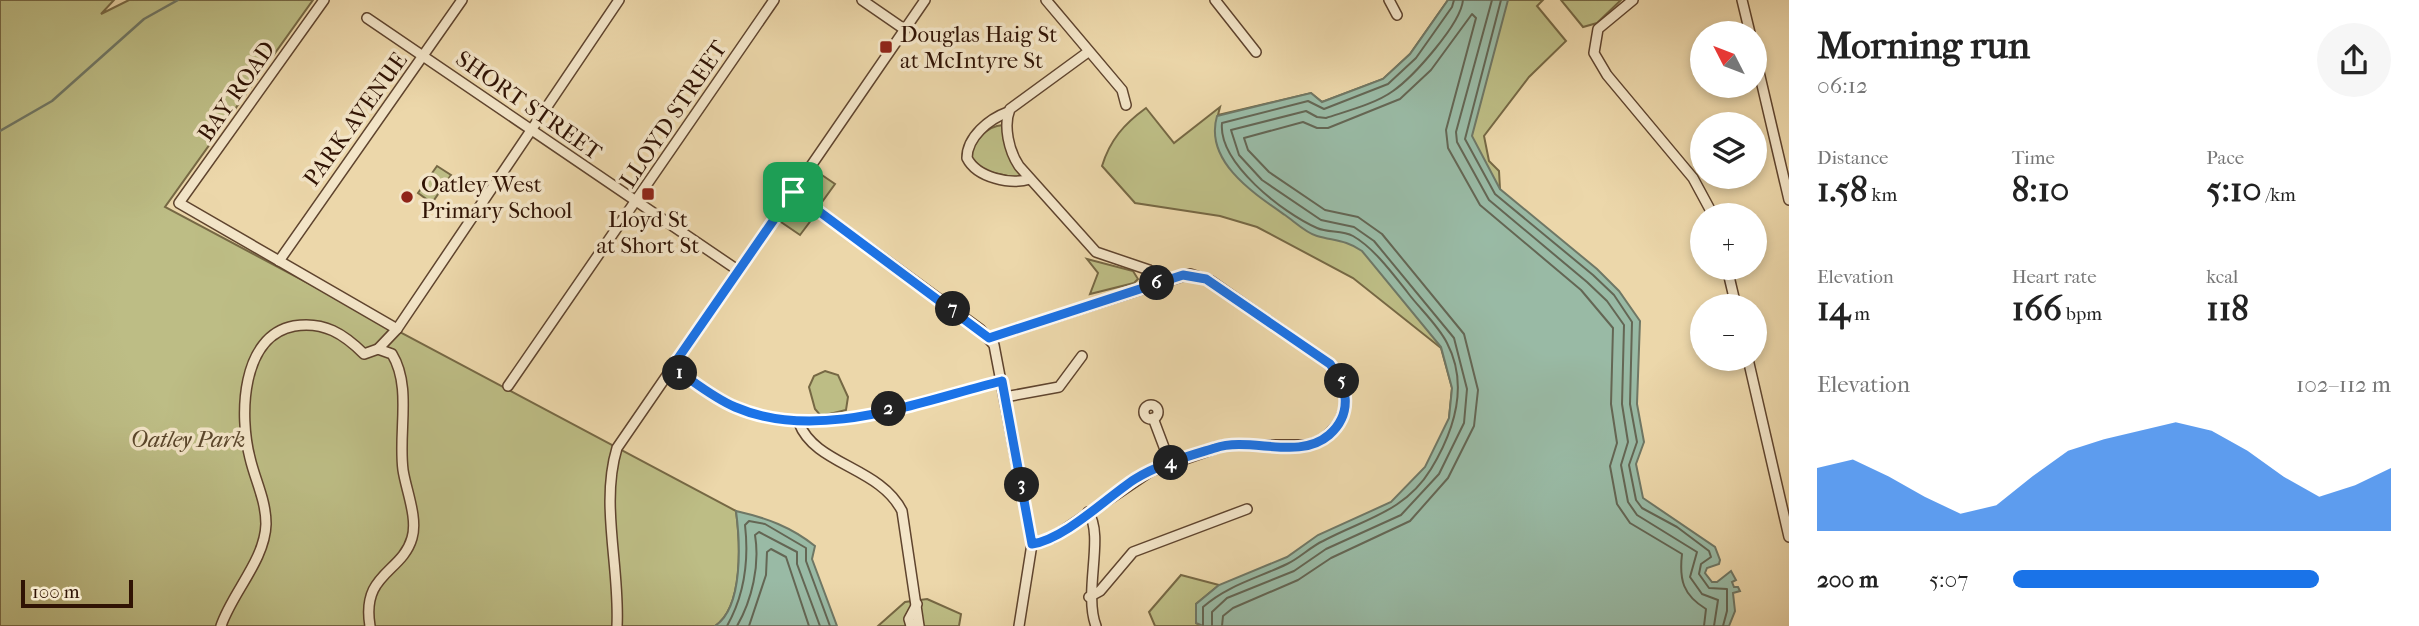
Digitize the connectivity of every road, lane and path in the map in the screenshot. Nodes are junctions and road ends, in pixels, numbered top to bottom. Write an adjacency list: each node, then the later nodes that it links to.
1 (324, 0): 28 (street, BAY ROAD)
2 (462, 0): 18 (street, PARK AVENUE)
3 (619, 0): 22 (street)
4 (774, 0): 26 (street, LLOYD STREET)
5 (862, 0): 15 (street)
6 (925, 0): 15 (street)
7 (1046, 0): 16 (street)
8 (1215, 0): 17 (street)
9 (1389, 0): 12 (street)
10 (1633, 0): 27 (street)
11 (1742, 0): 14 (street)
12 (1397, 15)
13 (367, 18): 18 (street, SHORT STREET)
14 (1747, 21)
15 (904, 29): 24 (street)
16 (1088, 52): 20 (street); 21 (street)
17 (1256, 52)
18 (423, 56): 22 (street, SHORT STREET); 28 (street, PARK AVENUE)
19 (1765, 98): 25 (street)
20 (1126, 105)
21 (1008, 113): 23 (street); 23 (street)
22 (532, 130): 26 (street, SHORT STREET); 31 (street)
23 (1030, 179): 30 (street)
24 (793, 192): 29 (street); 32 (street)
25 (1789, 200)
26 (636, 203): 29 (street, SHORT STREET); 39 (street, LLOYD STREET)
27 (1707, 203)
28 (279, 261): 31 (street)
29 (738, 271): 36 (street)
30 (1164, 281): 32 (street); 43 (street)
31 (397, 328): 33 (street); 34 (street)
32 (989, 338): 38 (street)
33 (378, 349): 34 (street); 51 (street)
34 (392, 354): 52 (street)
35 (1082, 356): 40 (street)
36 (672, 367): 42 (street); 53 (street)
37 (1751, 371): 44 (street)
38 (1002, 381): 40 (street); 42 (street)
39 (508, 386)
40 (1005, 397): 48 (street)
41 (1153, 418): 43 (street)
42 (799, 423): 50 (street)
43 (1170, 463): 46 (street)
44 (1784, 496): 47 (street)
45 (1247, 509): 49 (street)
46 (1088, 512): 48 (street); 49 (street)
47 (1789, 537)
48 (1032, 544): 56 (street)
49 (1089, 597): 57 (street)
50 (917, 602): 54 (street); 55 (street)
51 (221, 626)
52 (369, 626)
53 (617, 626)
54 (911, 626)
55 (919, 626)
56 (1019, 626)
57 (1096, 626)

